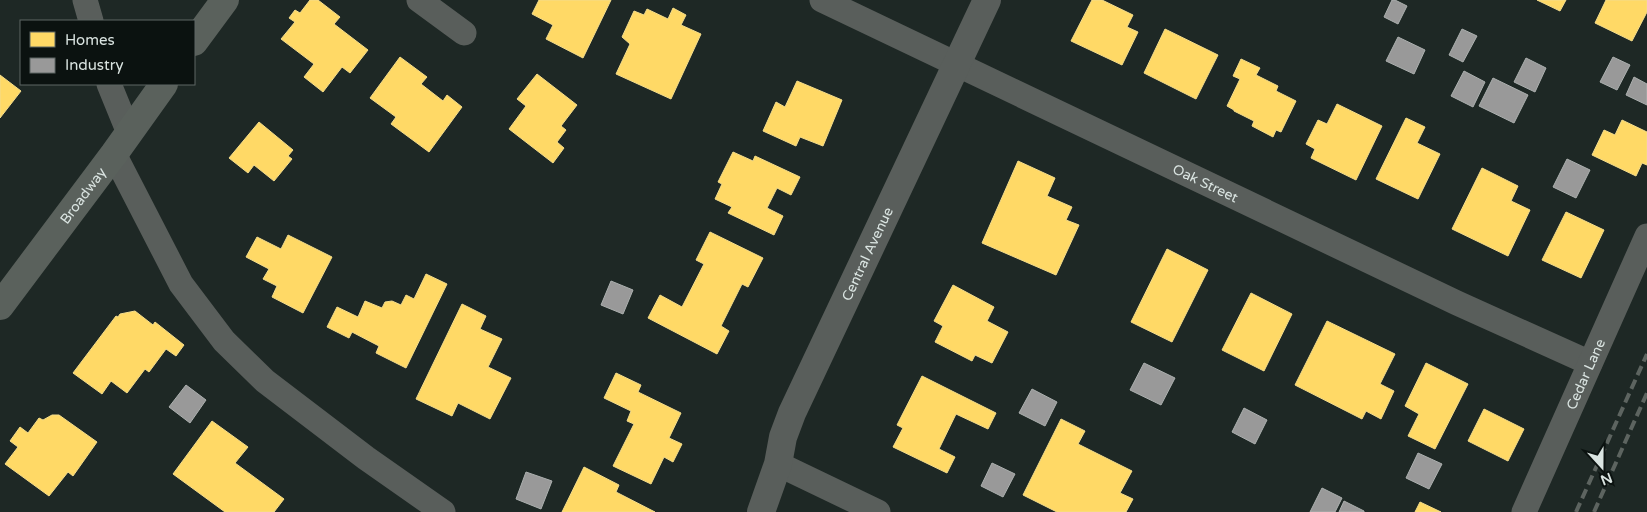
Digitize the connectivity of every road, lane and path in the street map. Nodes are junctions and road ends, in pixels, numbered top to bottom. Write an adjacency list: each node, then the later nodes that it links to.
1 (85, 0): 6 (street)
2 (226, 0): 8 (main road)
3 (419, 0): 7 (street)
4 (822, 0): 9 (street, Oak Street)
5 (987, 0): 9 (street, Central Avenue)
6 (91, 20)
7 (464, 33)
8 (195, 41)
9 (956, 64): 16 (street, Oak Street); 17 (street, Central Avenue)
10 (109, 85): 12 (street)
11 (163, 85): 12 (main road, Broadway)
12 (129, 132): 13 (main road, Broadway)
13 (114, 154): 15 (main road, Broadway); 18 (street)
14 (1647, 236): 16 (street, Cedar Lane)
15 (0, 306)
16 (1590, 363): 21 (street, Cedar Lane)
17 (778, 464): 19 (street, Central Avenue); 20 (street)
18 (444, 512)
19 (761, 512)
20 (878, 512)
21 (1524, 512)

